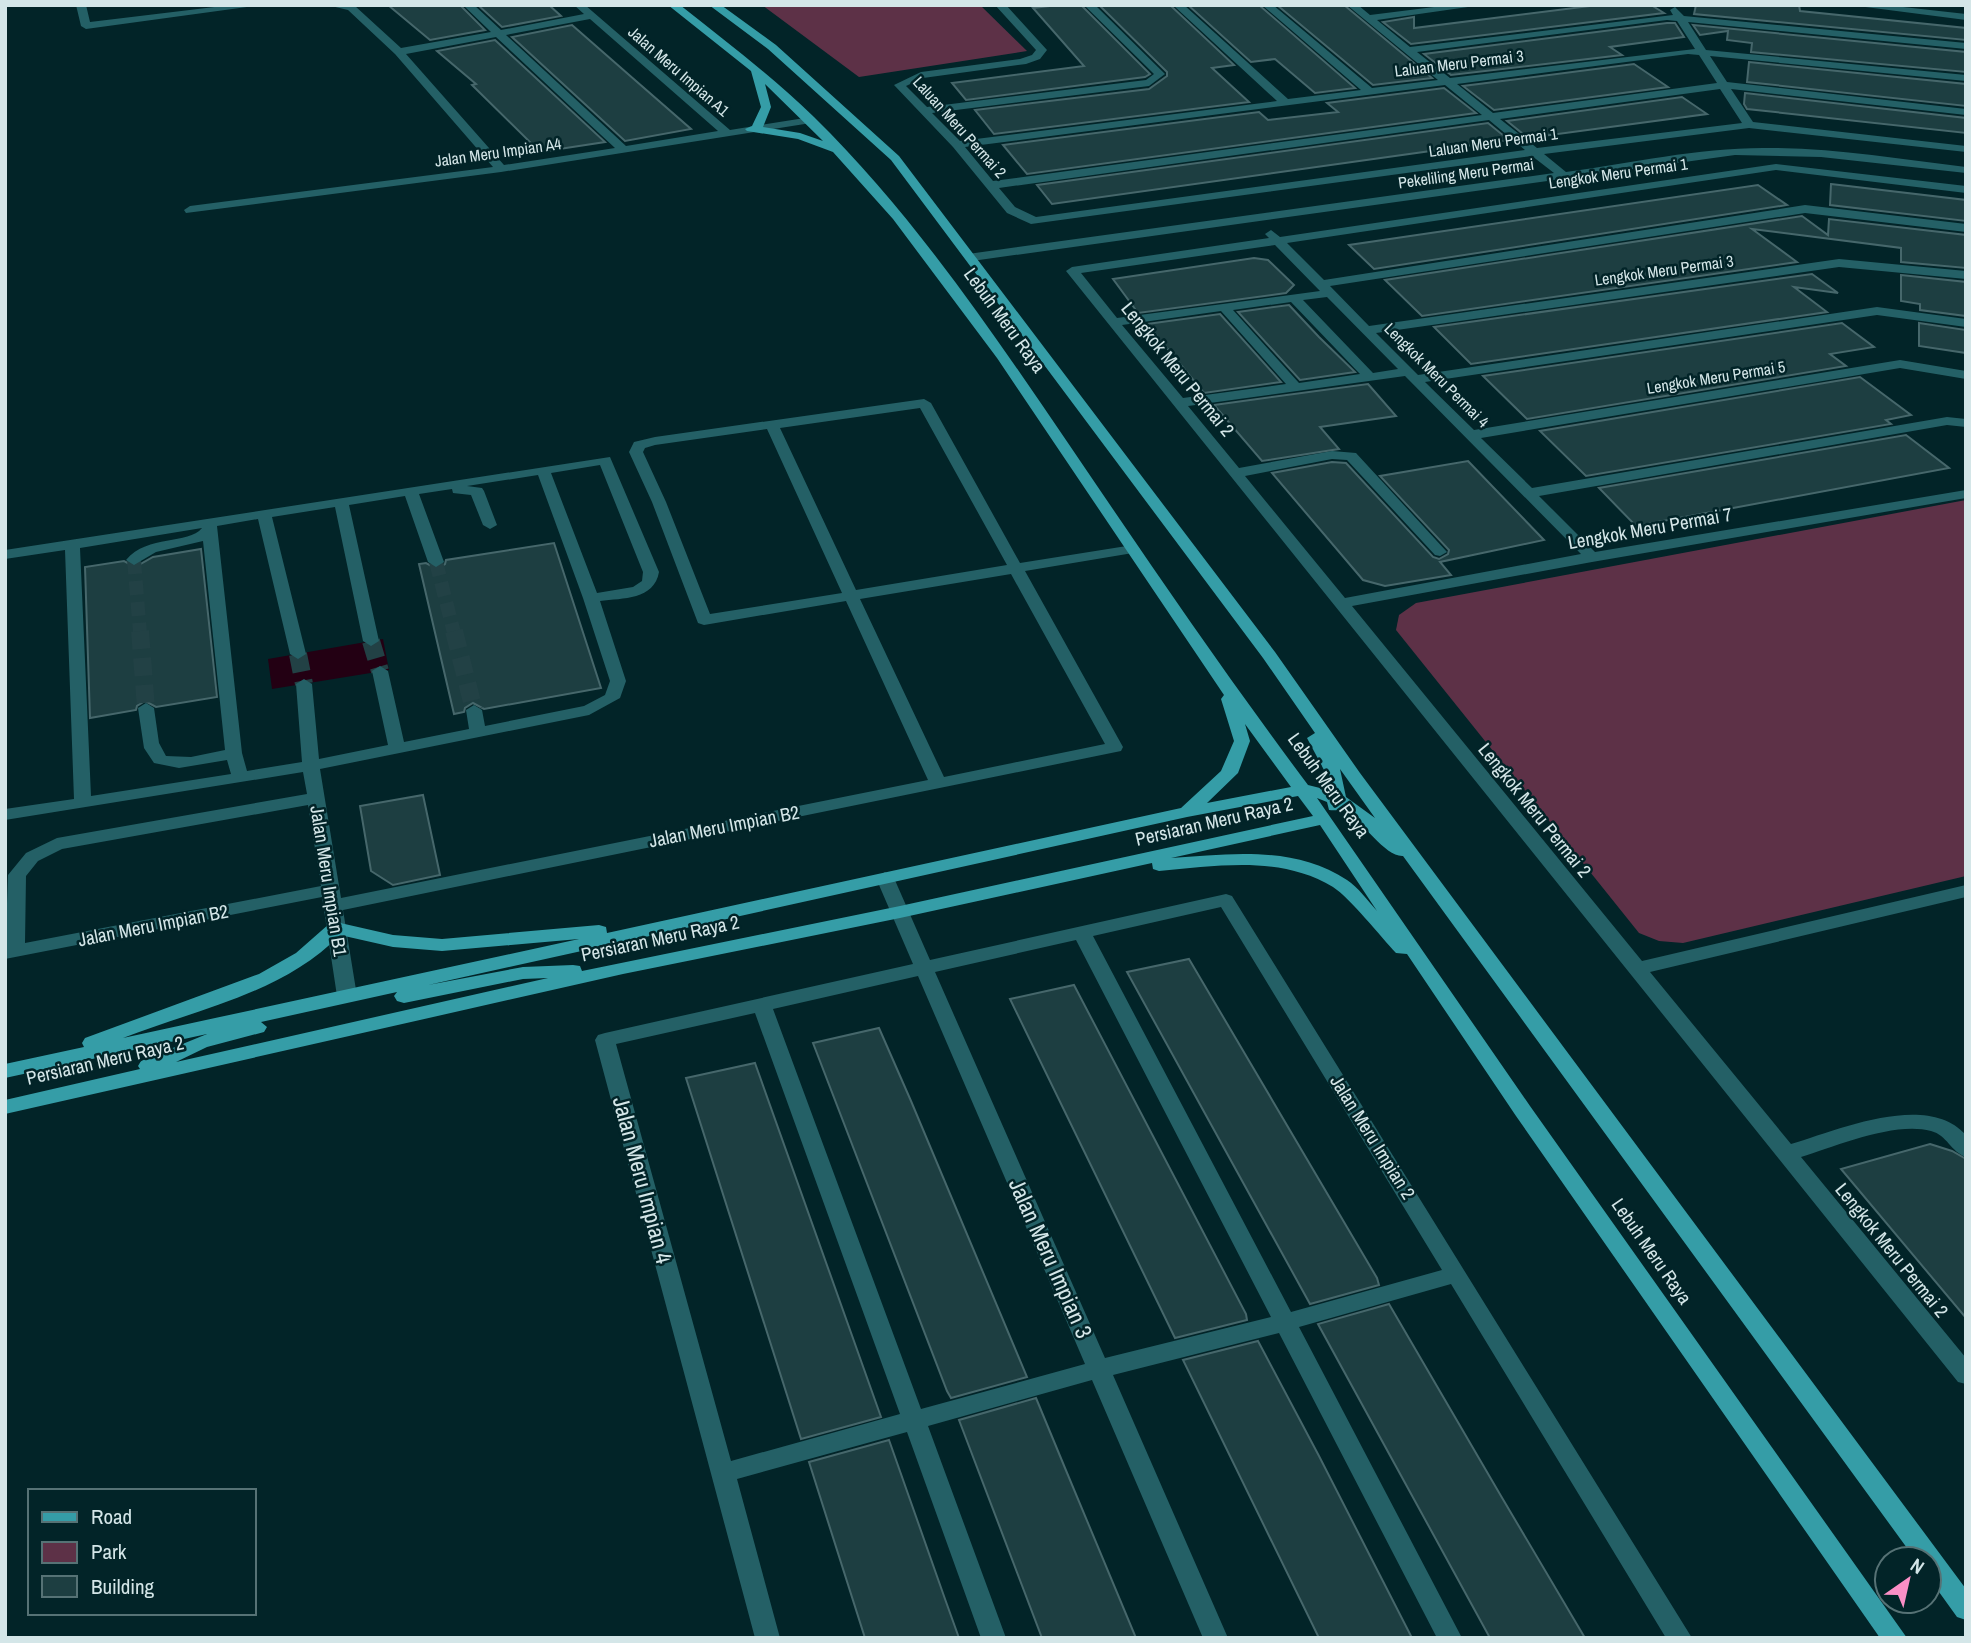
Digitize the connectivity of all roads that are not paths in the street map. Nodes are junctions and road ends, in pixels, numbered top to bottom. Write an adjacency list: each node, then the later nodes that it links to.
1 (81, 5): 2 (street)
2 (257, 5)
3 (332, 5): 16 (street)
4 (468, 5): 21 (street)
5 (579, 5): 17 (street, Jalan Meru Impian A1)
6 (673, 5): 26 (main road, Lebuh Meru Raya)
7 (714, 5): 54 (main road, Lebuh Meru Raya)
8 (1000, 5): 32 (street, Laluan Meru Permai 2)
9 (1089, 5): 32 (street)
10 (1178, 5): 31 (street)
11 (1267, 5): 30 (street)
12 (1352, 5): 20 (street)
13 (1477, 5): 20 (street)
14 (1671, 5): 19 (street)
15 (1855, 5): 18 (street)
16 (354, 7): 25 (street)
17 (592, 16): 21 (street); 38 (street, Jalan Meru Impian A1)
18 (1966, 16)
19 (1680, 17): 22 (street); 23 (street); 24 (street)
20 (1368, 18): 23 (street)
21 (501, 33): 25 (street); 40 (street)
22 (1966, 46)
23 (1407, 50): 28 (street)
24 (1702, 50): 27 (street, Laluan Meru Permai 3); 28 (street, Laluan Meru Permai 3); 29 (street)
25 (399, 52): 44 (street)
26 (756, 70): 35 (main road, Lebuh Meru Raya); 37 (main road)
27 (1966, 78)
28 (1445, 80): 30 (street, Laluan Meru Permai 3); 34 (street)
29 (1724, 85): 33 (street); 34 (street); 36 (street)
30 (1369, 91): 31 (street, Laluan Meru Permai 3)
31 (1285, 102): 39 (street, Laluan Meru Permai 3)
32 (922, 111): 39 (street, Laluan Meru Permai 2)
33 (1966, 112)
34 (1493, 119): 43 (street); 47 (street)
35 (811, 120): 37 (street, Jalan Meru Impian A4); 42 (main road, Lebuh Meru Raya)
36 (1749, 125): 41 (street, Laluan Meru Permai 1); 43 (street, Laluan Meru Permai 1)
37 (754, 129): 38 (street, Jalan Meru Impian A4); 42 (main road)
38 (727, 133): 40 (street, Jalan Meru Impian A4)
39 (957, 145): 47 (street, Laluan Meru Permai 2)
40 (623, 149): 44 (street, Jalan Meru Impian A4)
41 (1966, 149)
42 (839, 150): 80 (main road, Lebuh Meru Raya)
43 (1533, 152): 46 (street); 50 (street, Laluan Meru Permai 1)
44 (502, 169): 49 (street, Jalan Meru Impian A4)
45 (1966, 170): 46 (street, Pekeliling Meru Permai)
46 (1563, 175): 51 (street, Pekeliling Meru Permai)
47 (993, 185): 50 (street, Laluan Meru Permai 2)
48 (1966, 190): 53 (street, Lengkok Meru Permai 1)
49 (190, 210)
50 (1027, 218)
51 (1256, 219): 53 (street, Lengkok Meru Permai 4); 54 (street, Pekeliling Meru Permai)
52 (1966, 228): 56 (street)
53 (1277, 240): 56 (street, Lengkok Meru Permai 4); 59 (street, Lengkok Meru Permai 2)
54 (972, 257): 92 (main road, Lebuh Meru Raya)
55 (1966, 275): 61 (street, Lengkok Meru Permai 3)
56 (1325, 289): 57 (street); 61 (street, Lengkok Meru Permai 4)
57 (1294, 298): 58 (street); 64 (street)
58 (1224, 307): 59 (street); 65 (street)
59 (1113, 323): 66 (street, Lengkok Meru Permai 2)
60 (1966, 323): 62 (street)
61 (1367, 330): 62 (street, Lengkok Meru Permai 4)
62 (1412, 375): 64 (street); 69 (street, Lengkok Meru Permai 4)
63 (1966, 375): 69 (street, Lengkok Meru Permai 5)
64 (1370, 377): 65 (street)
65 (1297, 387): 66 (street)
66 (1179, 403): 71 (street, Lengkok Meru Permai 2)
67 (1966, 424): 72 (street)
68 (772, 426): 86 (street); 87 (street); 87 (street)
69 (1472, 435): 72 (street, Lengkok Meru Permai 4)
70 (543, 470): 73 (street); 88 (street); 88 (street)
71 (1236, 473): 81 (street); 89 (street, Lengkok Meru Permai 2)
72 (1529, 493): 83 (street, Lengkok Meru Permai 4)
73 (412, 494): 75 (street); 77 (street); 85 (street)
74 (1966, 494): 83 (street, Lengkok Meru Permai 7)
75 (341, 502): 76 (street); 90 (street)
76 (264, 515): 78 (street); 91 (street)
77 (490, 525)
78 (210, 528): 79 (street); 84 (street); 100 (street)
79 (72, 544): 82 (street); 107 (street)
80 (1133, 549): 86 (street); 95 (main road, Lebuh Meru Raya)
81 (1440, 552)
82 (5, 555)
83 (1592, 557): 89 (street, Lengkok Meru Permai 7)
84 (134, 560)
85 (436, 562)
86 (1016, 568): 87 (street); 103 (street, Jalan Meru Impian B2)
87 (852, 595): 103 (street)
88 (591, 598): 98 (street)
89 (1342, 603): 123 (street, Lengkok Meru Permai 2)
90 (371, 641)
91 (298, 654)
92 (1269, 655): 106 (main road); 115 (main road, Lebuh Meru Raya)
93 (380, 671): 99 (street)
94 (304, 684): 101 (street, Jalan Meru Impian B1)
95 (1224, 684): 104 (main road, Lebuh Meru Raya); 108 (main road)
96 (146, 708): 100 (street)
97 (474, 710): 98 (street)
98 (478, 733): 99 (street)
99 (397, 749): 101 (street)
100 (234, 753): 102 (street)
101 (311, 766): 102 (street); 105 (street, Jalan Meru Impian B1)
102 (240, 777): 107 (street)
103 (938, 783): 114 (street, Jalan Meru Impian B2)
104 (1304, 790): 106 (main road); 108 (main road, Persiaran Meru Raya 2); 110 (main road, Lebuh Meru Raya)
105 (316, 798): 114 (street, Jalan Meru Impian B1); 120 (street)
106 (1338, 798): 110 (main road); 115 (main road)
107 (83, 804): 109 (street)
108 (1187, 812): 112 (main road, Persiaran Meru Raya 2)
109 (5, 815)
110 (1324, 819): 111 (main road, Persiaran Meru Raya 2); 124 (main road, Lebuh Meru Raya)
111 (1118, 865): 116 (main road, Persiaran Meru Raya 2); 124 (main road)
112 (885, 878): 116 (street, Jalan Meru Impian 3); 117 (main road, Persiaran Meru Raya 2)
113 (1966, 891): 123 (street)
114 (331, 898): 118 (street, Jalan Meru Impian B1); 120 (street, Jalan Meru Impian B2)
115 (1444, 898): 139 (main road, Lebuh Meru Raya)
116 (900, 912): 121 (main road, Persiaran Meru Raya 2); 122 (street, Jalan Meru Impian 3)
117 (696, 920): 118 (main road); 125 (main road, Persiaran Meru Raya 2)
118 (336, 928): 125 (street, Jalan Meru Impian B1); 127 (main road)
119 (1082, 933): 122 (street, Jalan Meru Impian 2); 133 (street, Jalan Meru Impian 2); 134 (street)
120 (11, 952)
121 (623, 968): 125 (main road); 129 (main road, Persiaran Meru Raya 2)
122 (926, 969): 126 (street, Jalan Meru Impian 4); 135 (street, Jalan Meru Impian 3)
123 (1635, 969): 132 (street, Lengkok Meru Permai 2)
124 (1442, 989): 145 (main road, Lebuh Meru Raya)
125 (347, 996): 127 (main road, Persiaran Meru Raya 2); 129 (main road)
126 (762, 1006): 137 (street); 138 (street, Jalan Meru Impian 4)
127 (44, 1063): 128 (main road, Persiaran Meru Raya 2)
128 (5, 1071)
129 (116, 1080): 130 (main road, Persiaran Meru Raya 2)
130 (5, 1107)
131 (1966, 1149): 132 (street)
132 (1787, 1153): 136 (street, Lengkok Meru Permai 2)
133 (1457, 1274): 134 (street); 144 (street, Jalan Meru Impian 2)
134 (1286, 1322): 135 (street); 143 (street)
135 (1100, 1369): 137 (street); 142 (street, Jalan Meru Impian 3)
136 (1966, 1375)
137 (914, 1422): 138 (street); 141 (street)
138 (723, 1473): 140 (street, Jalan Meru Impian 4)
139 (1966, 1609)
140 (768, 1638)
141 (994, 1638)
142 (1216, 1638)
143 (1450, 1638)
144 (1680, 1638)
145 (1895, 1638)

